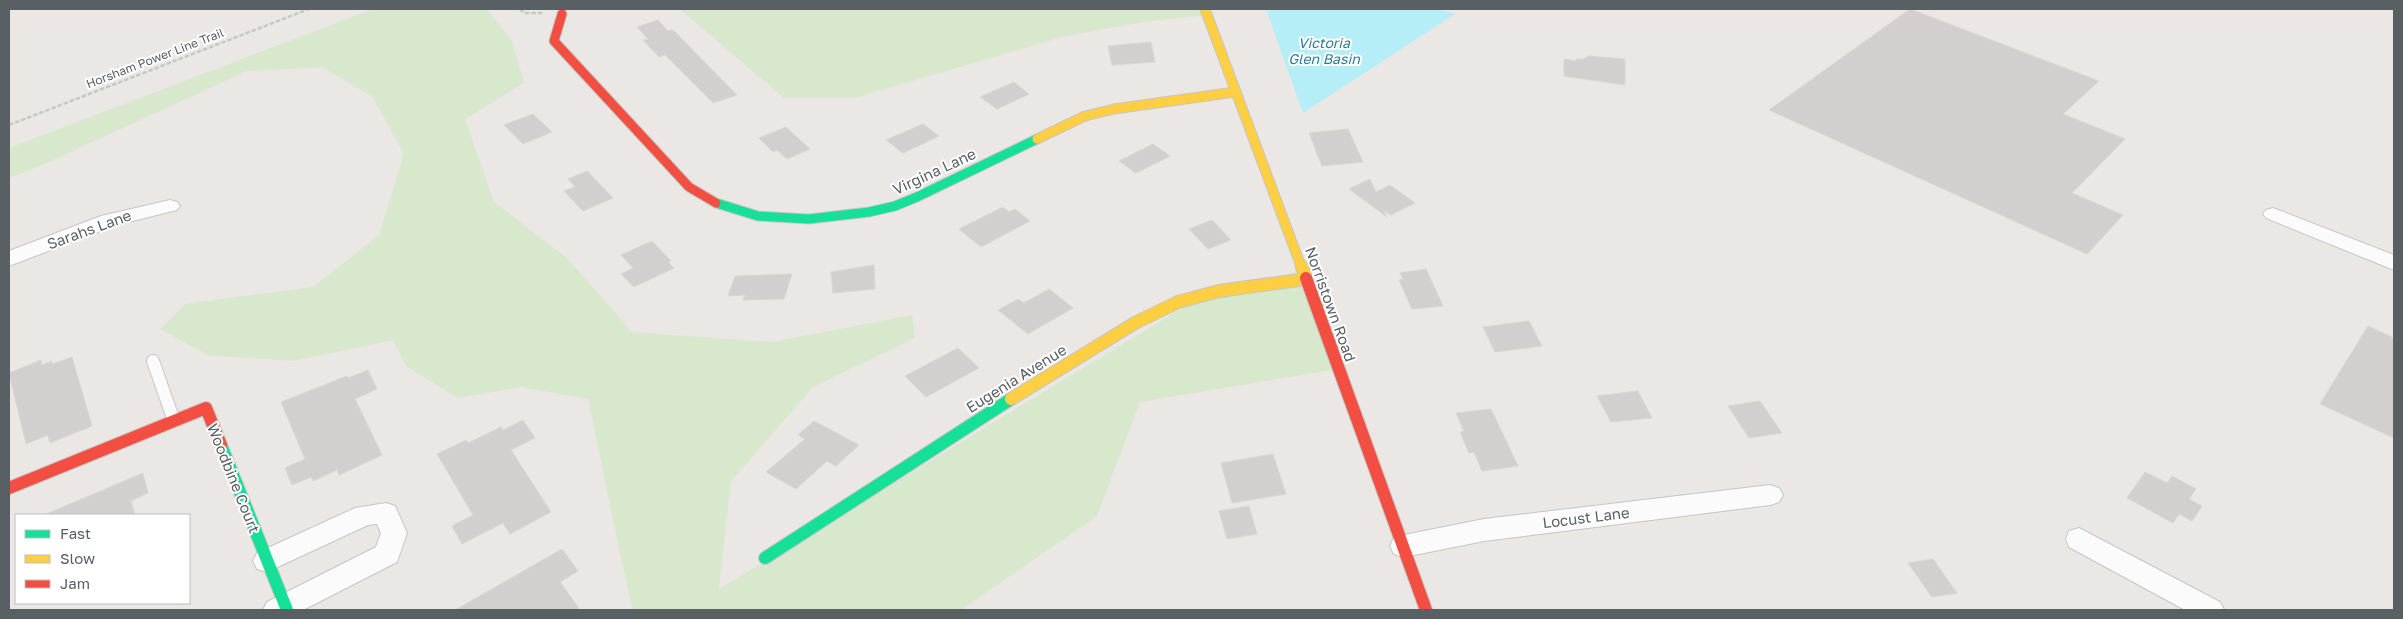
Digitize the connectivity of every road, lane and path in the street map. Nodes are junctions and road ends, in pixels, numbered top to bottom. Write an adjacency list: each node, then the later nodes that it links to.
1 (309, 9): 5 (path, Horsham Power Line Trail)
2 (1205, 9): 4 (street, Norristown Road)
3 (562, 14): 4 (street, Virgina Lane)
4 (1235, 92): 10 (street, Norristown Road)
5 (9, 125)
6 (170, 206): 8 (street, Sarahs Lane)
7 (2273, 214): 9 (street)
8 (9, 259)
9 (2394, 263)
10 (1306, 279): 16 (street, Norristown Road); 17 (street, Eugenia Avenue)
11 (152, 361): 12 (lane)
12 (174, 421): 13 (street, Woodbine Court); 18 (street, Woodbine Court)
13 (9, 488)
14 (1770, 495): 16 (street, Locust Lane)
15 (2079, 538): 21 (street)
16 (1404, 546): 20 (street, Norristown Road)
17 (765, 558)
18 (267, 562): 19 (street, Woodbine Court); 19 (street, Woodbine Court)
19 (283, 609)
20 (1426, 610)
21 (2210, 610)

